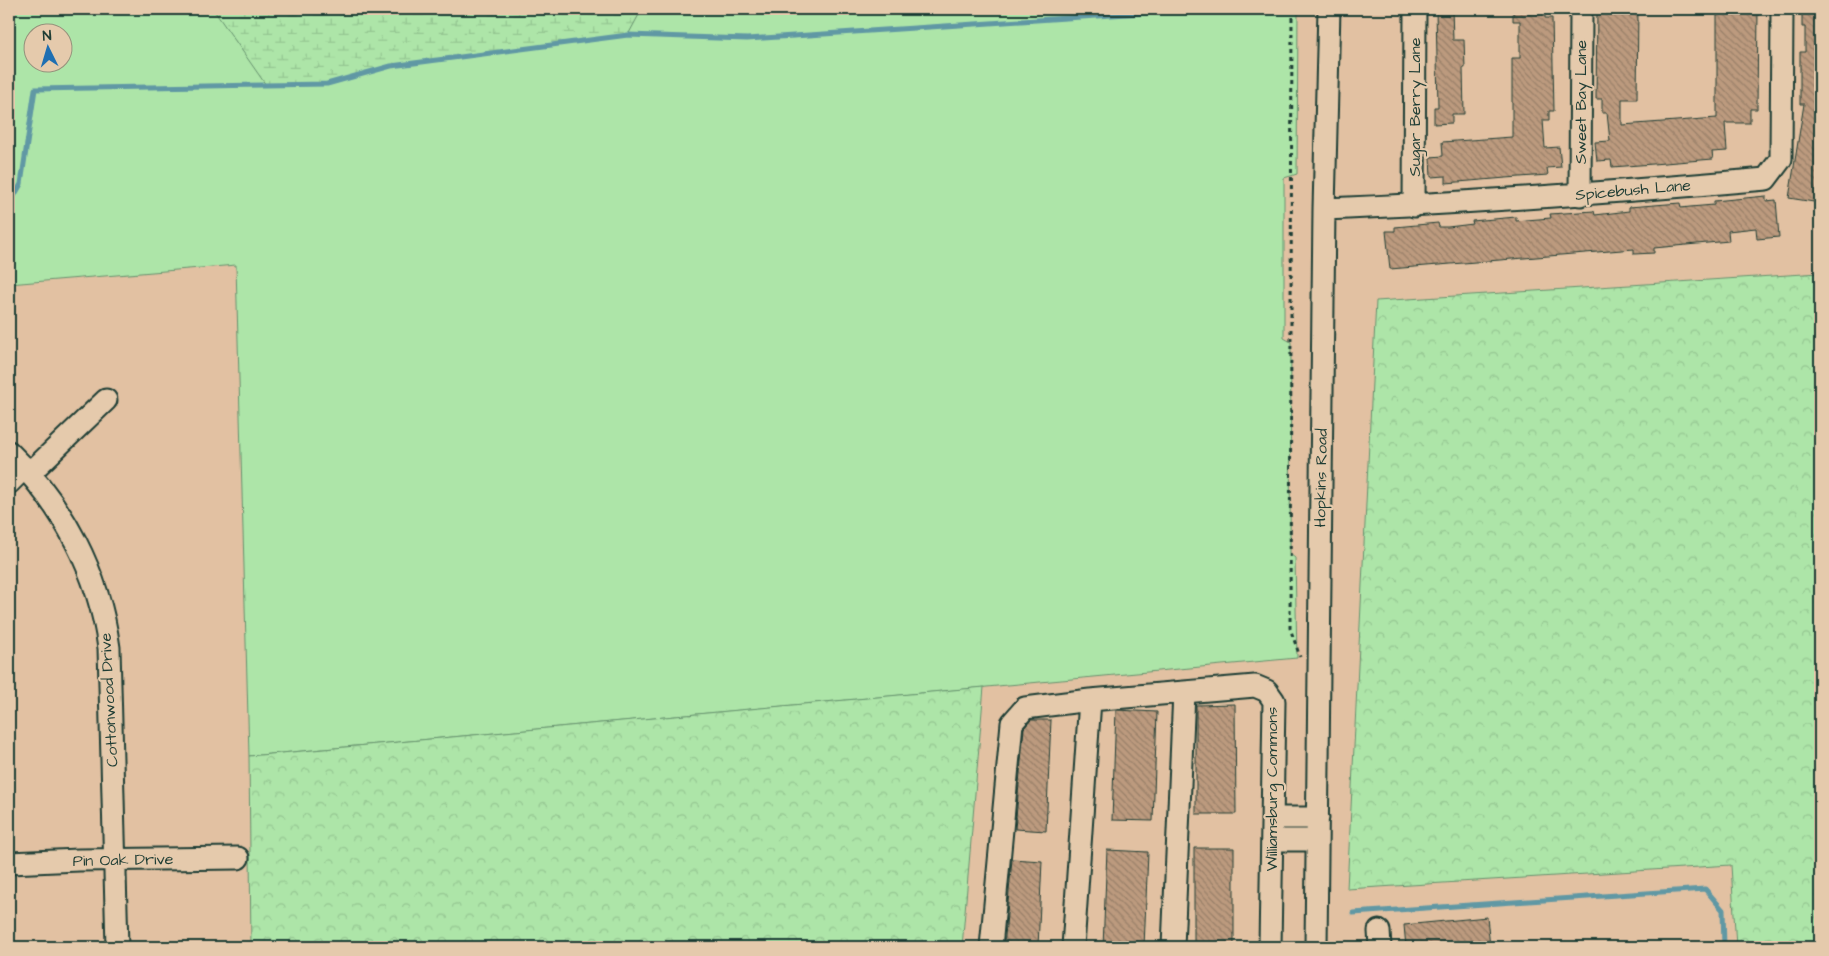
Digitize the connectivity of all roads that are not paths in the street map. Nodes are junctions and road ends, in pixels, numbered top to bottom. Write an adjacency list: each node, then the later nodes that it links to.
1 (1329, 9): 7 (street, Hopkins Road)
2 (1415, 9): 6 (street, Sugar Berry Lane)
3 (1582, 9): 5 (street, Sweet Bay Lane)
4 (1782, 9): 5 (street, Spicebush Lane)
5 (1580, 195): 6 (street, Spicebush Lane)
6 (1414, 206): 7 (street, Spicebush Lane)
7 (1324, 210): 15 (street, Hopkins Road)
8 (106, 400): 10 (street)
9 (9, 452): 10 (street, Cottonwood Drive)
10 (27, 470): 11 (street); 19 (street, Cottonwood Drive)
11 (9, 483)
12 (1184, 692): 13 (street, Williamsburg Commons); 14 (street, Williamsburg Commons); 24 (street)
13 (1090, 700): 22 (street, Williamsburg Commons); 23 (street)
14 (1273, 818): 15 (street); 16 (street, Williamsburg Commons)
15 (1318, 818): 17 (street, Hopkins Road)
16 (1273, 840): 17 (street); 25 (street, Williamsburg Commons)
17 (1317, 840): 26 (street, Hopkins Road)
18 (238, 858): 19 (street, Pin Oak Drive)
19 (115, 860): 20 (street, Pin Oak Drive); 21 (street, Cottonwood Drive)
20 (9, 863)
21 (117, 947)
22 (992, 947)
23 (1073, 947)
24 (1173, 947)
25 (1270, 947)
26 (1316, 947)

